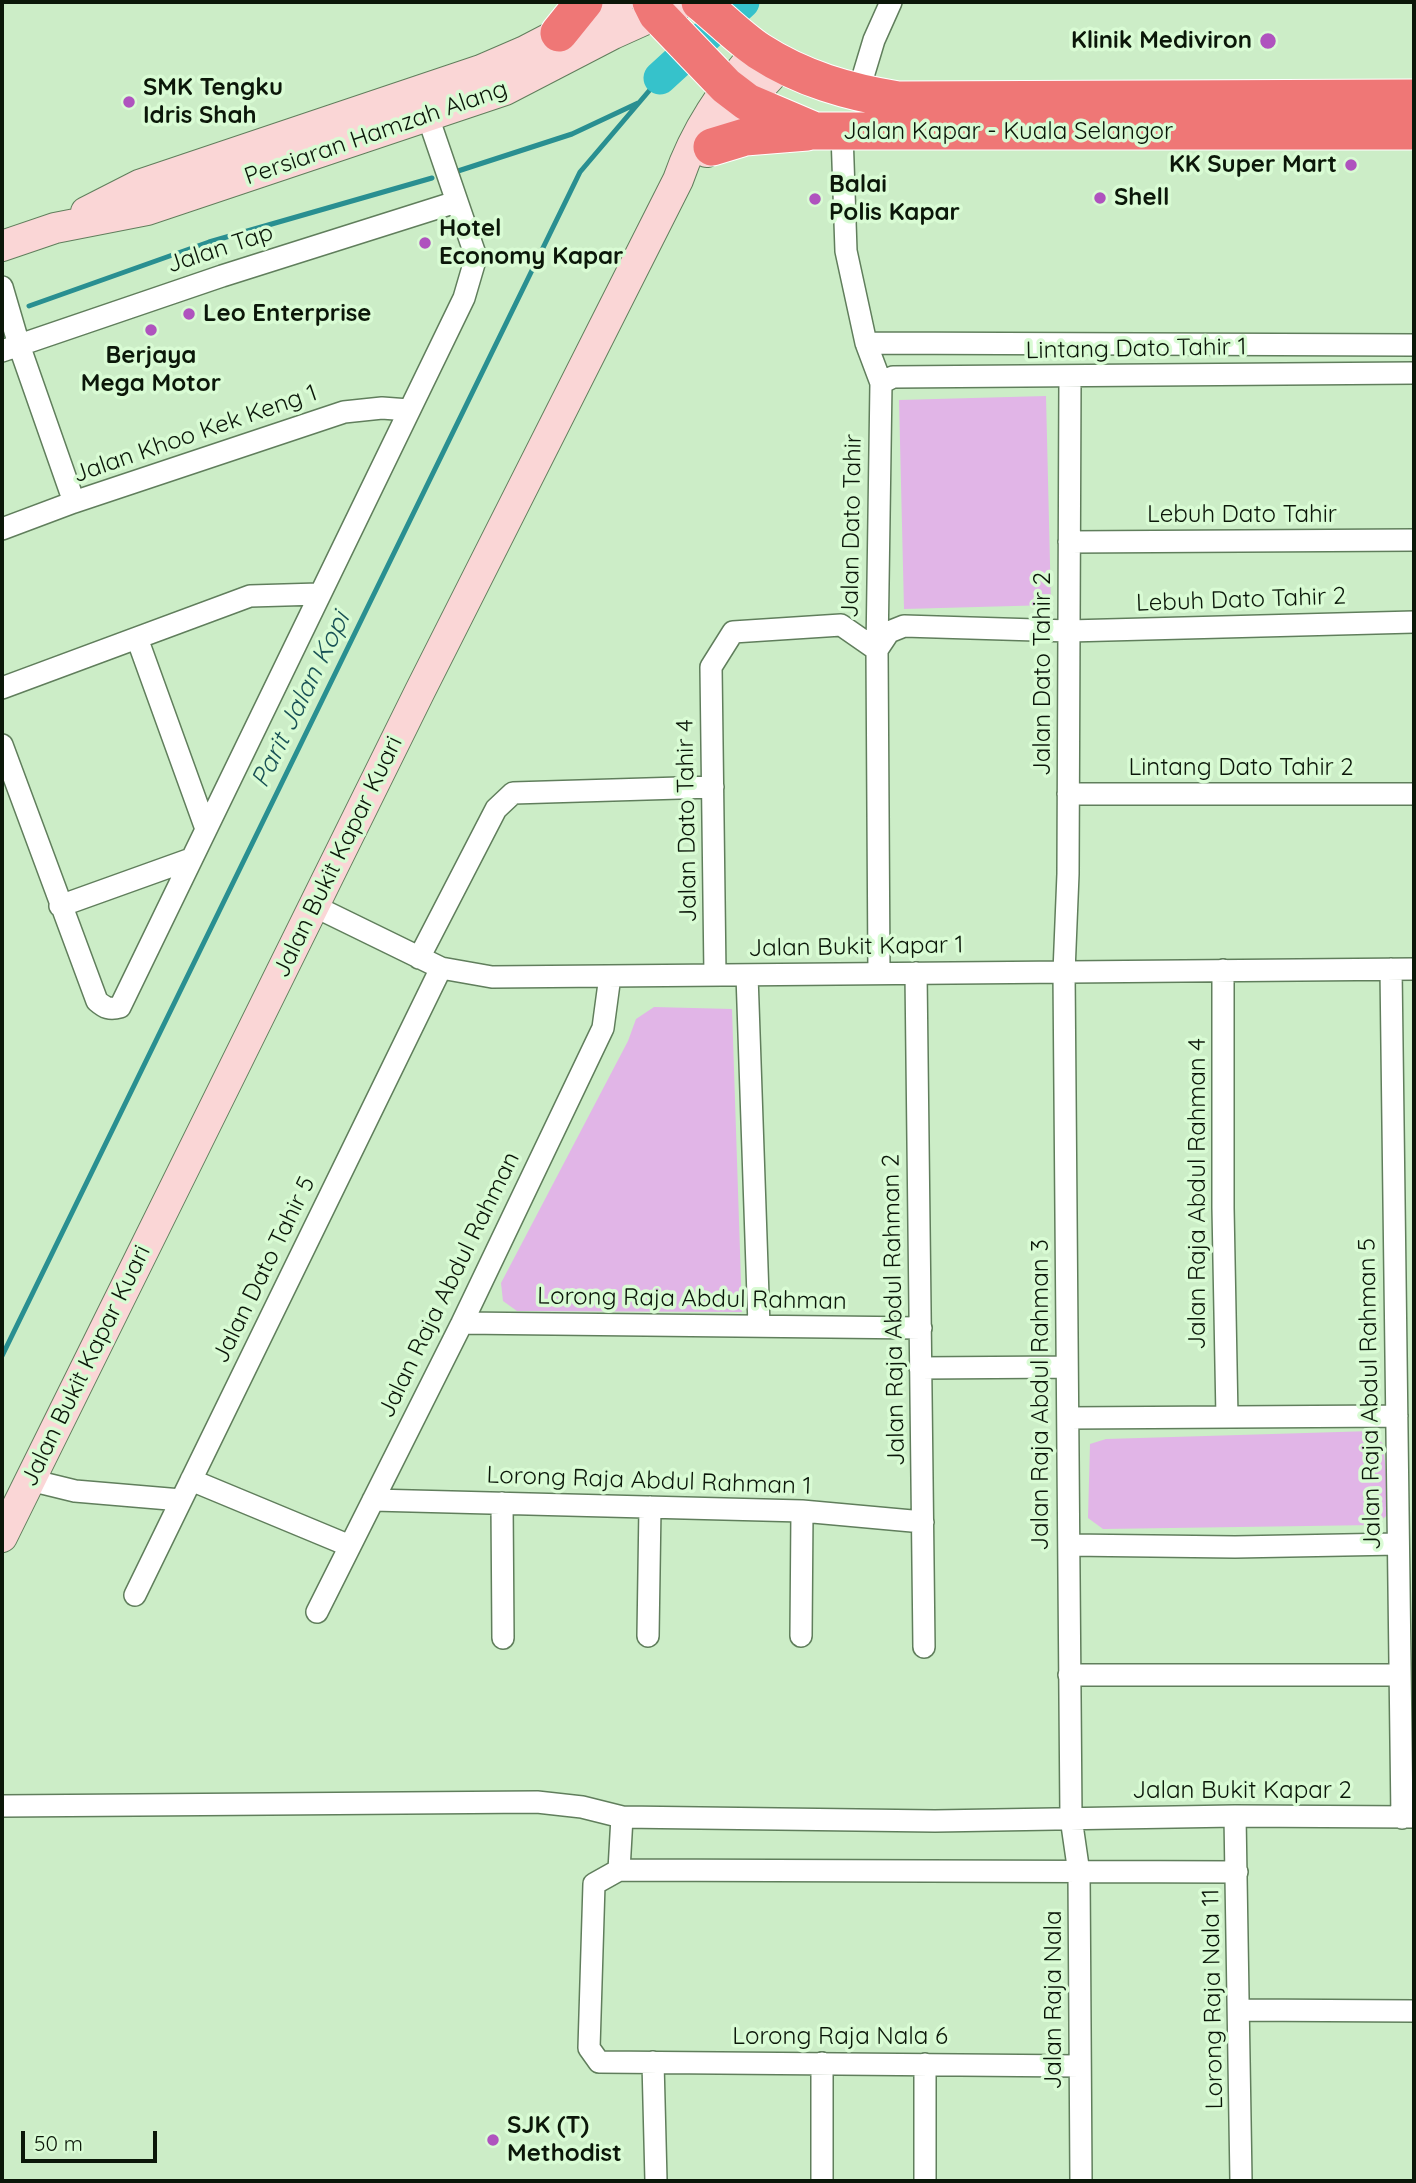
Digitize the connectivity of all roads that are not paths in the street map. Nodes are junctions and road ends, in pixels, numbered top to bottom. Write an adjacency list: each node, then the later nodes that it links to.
1 (584, 2): 5 (highway)
2 (619, 2): 5 (street, Persiaran Hamzah Alang)
3 (891, 2): 8 (street)
4 (677, 8): 6 (highway, Jalan Kapar - Kuala Selangor); 7 (highway, Jalan Kapar - Kuala Selangor); 10 (street, Persiaran Hamzah Alang)
5 (559, 33): 16 (street, Persiaran Hamzah Alang)
6 (763, 53): 7 (street, Jalan Bukit Kapar Kuari); 8 (highway, Jalan Kapar - Kuala Selangor)
7 (731, 89): 12 (highway, Jalan Kapar - Kuala Selangor); 13 (street, Jalan Bukit Kapar Kuari); 14 (street, Jalan Bukit Kapar Kuari)
8 (858, 93): 9 (highway, Jalan Kapar - Kuala Selangor)
9 (1414, 98)
10 (428, 117): 15 (street); 16 (street, Persiaran Hamzah Alang)
11 (1414, 131): 12 (highway, Jalan Kapar - Kuala Selangor)
12 (828, 132): 13 (highway); 19 (street)
13 (712, 148): 14 (street, Jalan Bukit Kapar Kuari)
14 (678, 180): 43 (street, Jalan Bukit Kapar Kuari)
15 (453, 193): 21 (street, Jalan Tap); 25 (street)
16 (55, 228): 17 (street, Persiaran Hamzah Alang)
17 (2, 246)
18 (3, 291): 21 (street)
19 (866, 343): 20 (street); 24 (street)
20 (1414, 345)
21 (10, 348): 26 (street)
22 (1414, 373): 23 (street, Lintang Dato Tahir 1)
23 (1070, 377): 24 (street, Lintang Dato Tahir 1); 29 (street, Jalan Dato Tahir 2)
24 (880, 393): 34 (street, Jalan Dato Tahir)
25 (410, 410): 26 (street, Jalan Khoo Kek Keng 1); 30 (street)
26 (74, 502): 27 (street, Jalan Khoo Kek Keng 1)
27 (2, 529)
28 (1414, 540): 29 (street, Lebuh Dato Tahir)
29 (1069, 542): 32 (street, Jalan Dato Tahir 2)
30 (320, 594): 33 (street); 40 (street)
31 (1414, 622): 32 (street, Lebuh Dato Tahir 2)
32 (1069, 631): 34 (street, Lebuh Dato Tahir 2); 38 (street, Jalan Dato Tahir 2)
33 (136, 638): 35 (street); 40 (street)
34 (877, 650): 37 (street, Jalan Dato Tahir 4); 50 (street, Jalan Dato Tahir)
35 (2, 688)
36 (2, 745): 42 (street)
37 (713, 787): 44 (street); 52 (street, Jalan Dato Tahir 4)
38 (1068, 794): 39 (street, Lintang Dato Tahir 2); 49 (street, Jalan Dato Tahir 2)
39 (1414, 794)
40 (206, 829): 41 (street)
41 (191, 859): 42 (street); 42 (street)
42 (60, 906)
43 (314, 906): 44 (street, Jalan Bukit Kapar 1); 65 (street, Jalan Bukit Kapar Kuari)
44 (419, 958): 45 (street, Jalan Bukit Kapar 1)
45 (441, 968): 54 (street, Jalan Bukit Kapar 1); 66 (street, Jalan Dato Tahir 5)
46 (1391, 969): 47 (street, Jalan Bukit Kapar 1); 48 (street, Jalan Bukit Kapar 1); 55 (street, Jalan Raja Abdul Rahman 5)
47 (1414, 969)
48 (1223, 970): 49 (street, Jalan Bukit Kapar 1); 63 (street, Jalan Raja Abdul Rahman 4)
49 (1064, 972): 51 (street, Jalan Bukit Kapar 1); 60 (street, Jalan Raja Abdul Rahman 3)
50 (879, 973): 51 (street, Jalan Bukit Kapar 1); 53 (street, Jalan Bukit Kapar 1)
51 (916, 973): 59 (street, Jalan Raja Abdul Rahman 2)
52 (715, 975): 53 (street, Jalan Bukit Kapar 1); 54 (street, Jalan Bukit Kapar 1)
53 (747, 975): 58 (street)
54 (610, 976): 57 (street, Jalan Raja Abdul Rahman)
55 (1404, 1152): 56 (street, Jalan Raja Abdul Rahman 5)
56 (1405, 1317): 62 (street, Jalan Raja Abdul Rahman 5)
57 (462, 1323): 58 (street, Lorong Raja Abdul Rahman); 69 (street, Jalan Raja Abdul Rahman)
58 (759, 1326): 59 (street, Lorong Raja Abdul Rahman)
59 (920, 1328): 61 (street, Jalan Raja Abdul Rahman 2)
60 (1067, 1367): 61 (street); 64 (street, Jalan Raja Abdul Rahman 3)
61 (920, 1368): 73 (street, Jalan Raja Abdul Rahman 2)
62 (1397, 1416): 63 (street); 67 (street, Jalan Raja Abdul Rahman 5)
63 (1227, 1417): 64 (street)
64 (1068, 1418): 76 (street, Jalan Raja Abdul Rahman 3)
65 (30, 1480): 68 (street); 74 (street, Jalan Bukit Kapar Kuari)
66 (191, 1480): 68 (street, Jalan Dato Tahir 5); 77 (street)
67 (1406, 1483): 75 (street, Jalan Raja Abdul Rahman 5)
68 (181, 1500): 78 (street, Jalan Dato Tahir 5)
69 (373, 1500): 70 (street, Lorong Raja Abdul Rahman 1); 77 (street, Jalan Raja Abdul Rahman)
70 (502, 1503): 71 (street, Lorong Raja Abdul Rahman 1); 82 (street)
71 (650, 1507): 72 (street, Lorong Raja Abdul Rahman 1); 80 (street)
72 (802, 1511): 73 (street, Lorong Raja Abdul Rahman 1); 81 (street)
73 (923, 1522): 83 (street, Jalan Raja Abdul Rahman 2)
74 (2, 1537)
75 (1398, 1544): 76 (street); 84 (street, Jalan Raja Abdul Rahman 5)
76 (1069, 1545): 85 (street, Jalan Raja Abdul Rahman 3)
77 (350, 1546): 79 (street, Jalan Raja Abdul Rahman)
78 (135, 1595)
79 (317, 1612)
80 (648, 1636)
81 (801, 1636)
82 (503, 1638)
83 (924, 1647)
84 (1407, 1647): 86 (street, Jalan Raja Abdul Rahman 5)
85 (1069, 1675): 86 (street); 91 (street, Jalan Raja Abdul Rahman 3)
86 (1400, 1675): 90 (street, Jalan Raja Abdul Rahman 5)
87 (2, 1806): 89 (street, Jalan Bukit Kapar 2)
88 (1235, 1816): 90 (street, Jalan Bukit Kapar 2); 91 (street, Jalan Bukit Kapar 2); 94 (street, Lorong Raja Nala 11)
89 (622, 1817): 91 (street, Jalan Bukit Kapar 2); 92 (street)
90 (1408, 1817)
91 (1071, 1818): 93 (street, Jalan Raja Nala)
92 (619, 1870): 93 (street); 97 (street, Lorong Raja Nala 6)
93 (1079, 1872): 94 (street); 100 (street, Jalan Raja Nala)
94 (1237, 1872): 95 (street, Lorong Raja Nala 11)
95 (1239, 2011): 96 (street); 105 (street, Lorong Raja Nala 11)
96 (1414, 2011)
97 (653, 2062): 98 (street, Lorong Raja Nala 6); 101 (street)
98 (822, 2063): 99 (street, Lorong Raja Nala 6); 102 (street)
99 (925, 2064): 100 (street, Lorong Raja Nala 6); 103 (street)
100 (1080, 2066): 104 (street, Jalan Raja Nala)
101 (656, 2181)
102 (822, 2181)
103 (925, 2181)
104 (1081, 2181)
105 (1241, 2181)

